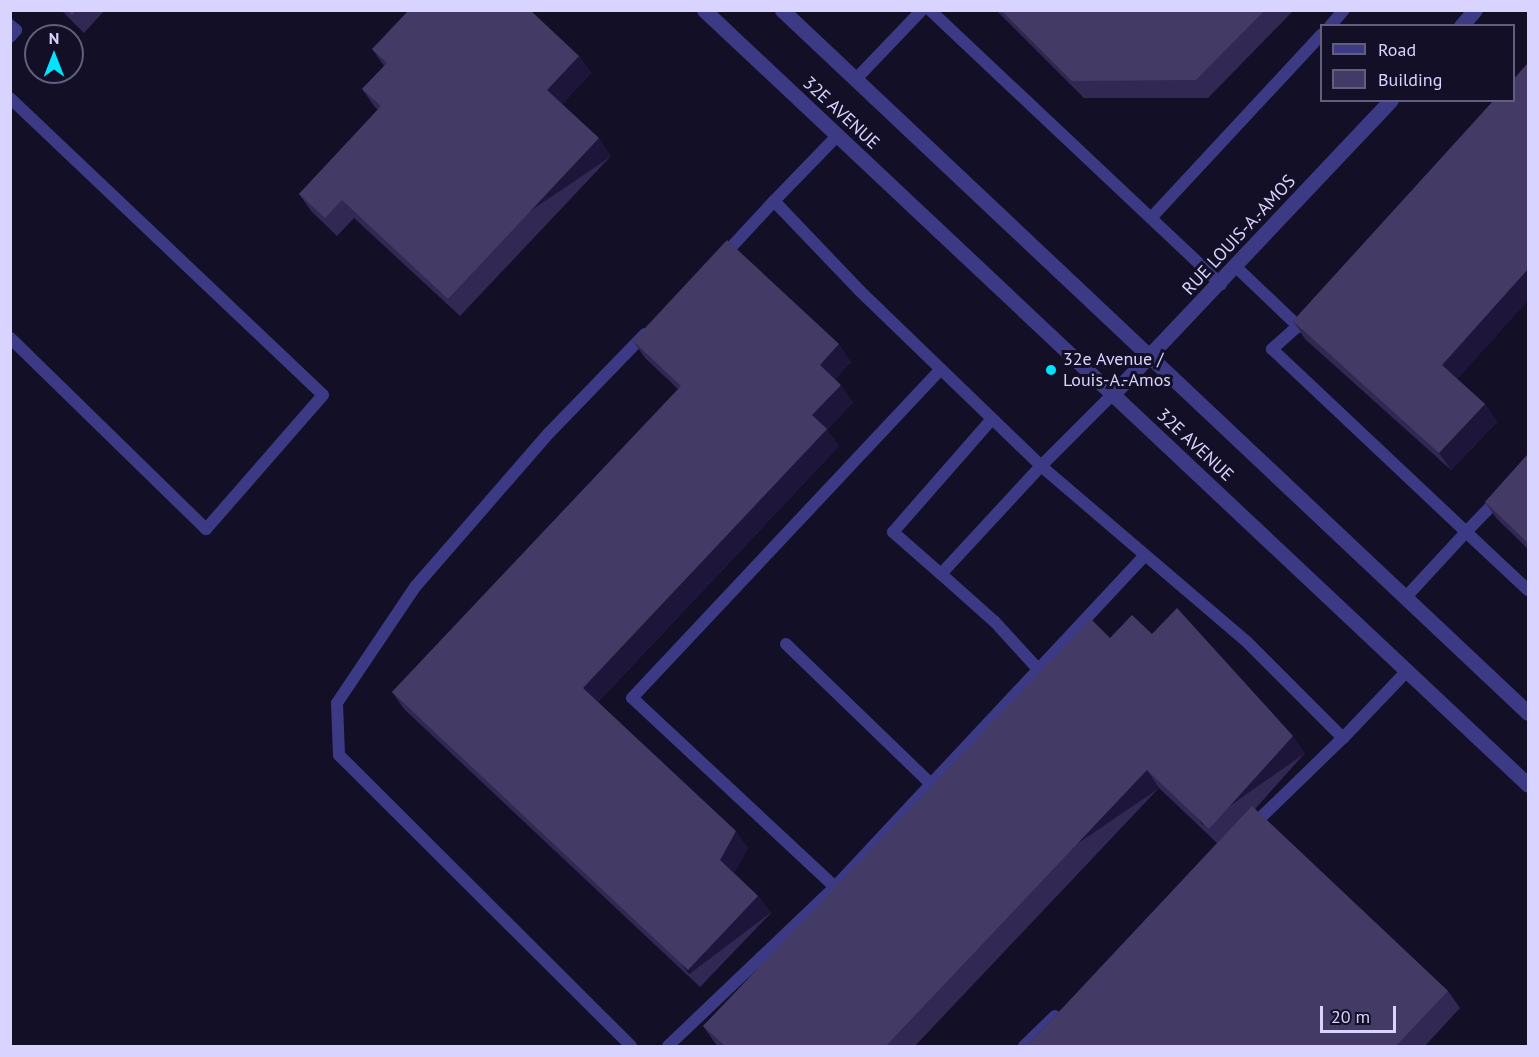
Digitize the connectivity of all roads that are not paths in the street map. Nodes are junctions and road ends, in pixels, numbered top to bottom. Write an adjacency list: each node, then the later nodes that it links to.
1 (704, 10): 15 (street, 32E AVENUE)
2 (782, 10): 12 (street, 32E AVENUE)
3 (922, 10): 12 (lane)
4 (930, 10): 17 (lane)
5 (1344, 10): 7 (lane)
6 (1475, 10): 8 (street)
7 (1332, 24)
8 (1463, 24)
9 (10, 25): 11 (lane)
10 (1320, 36): 17 (lane)
11 (10, 37)
12 (855, 80): 25 (street, 32E AVENUE)
13 (10, 98): 24 (lane)
14 (1389, 102): 19 (street, RUE LOUIS-A.-AMOS)
15 (837, 136): 16 (lane); 27 (street, 32E AVENUE)
16 (774, 201): 18 (lane); 26 (lane)
17 (1151, 218): 20 (lane)
18 (715, 263)
19 (1236, 267): 20 (street, RUE LOUIS-A.-AMOS); 23 (lane)
20 (1221, 284): 25 (street, RUE LOUIS-A.-AMOS)
21 (1315, 309): 23 (lane)
22 (657, 322): 46 (lane)
23 (1299, 327): 31 (lane)
24 (10, 338)
25 (1149, 357): 27 (street, RUE LOUIS-A.-AMOS); 35 (street, 32E AVENUE)
26 (941, 369): 28 (lane); 44 (lane)
27 (1112, 395): 29 (lane); 38 (street, 32E AVENUE)
28 (992, 419): 29 (lane); 33 (lane)
29 (1041, 466): 32 (lane); 33 (lane)
30 (1513, 483): 31 (lane)
31 (1466, 531): 34 (lane); 35 (lane)
32 (1144, 555): 37 (lane); 40 (lane)
33 (941, 574): 37 (lane)
34 (1528, 590)
35 (1406, 597): 39 (street, 32E AVENUE)
36 (786, 644): 41 (lane)
37 (1038, 669): 41 (lane)
38 (1407, 671): 40 (lane); 42 (street, 32E AVENUE)
39 (1528, 713)
40 (1342, 738): 43 (lane)
41 (931, 784): 44 (lane)
42 (1528, 785)
43 (1244, 833)
44 (835, 887): 47 (lane)
45 (1067, 1005): 48 (lane)
46 (631, 1047)
47 (668, 1047)
48 (1024, 1047)

